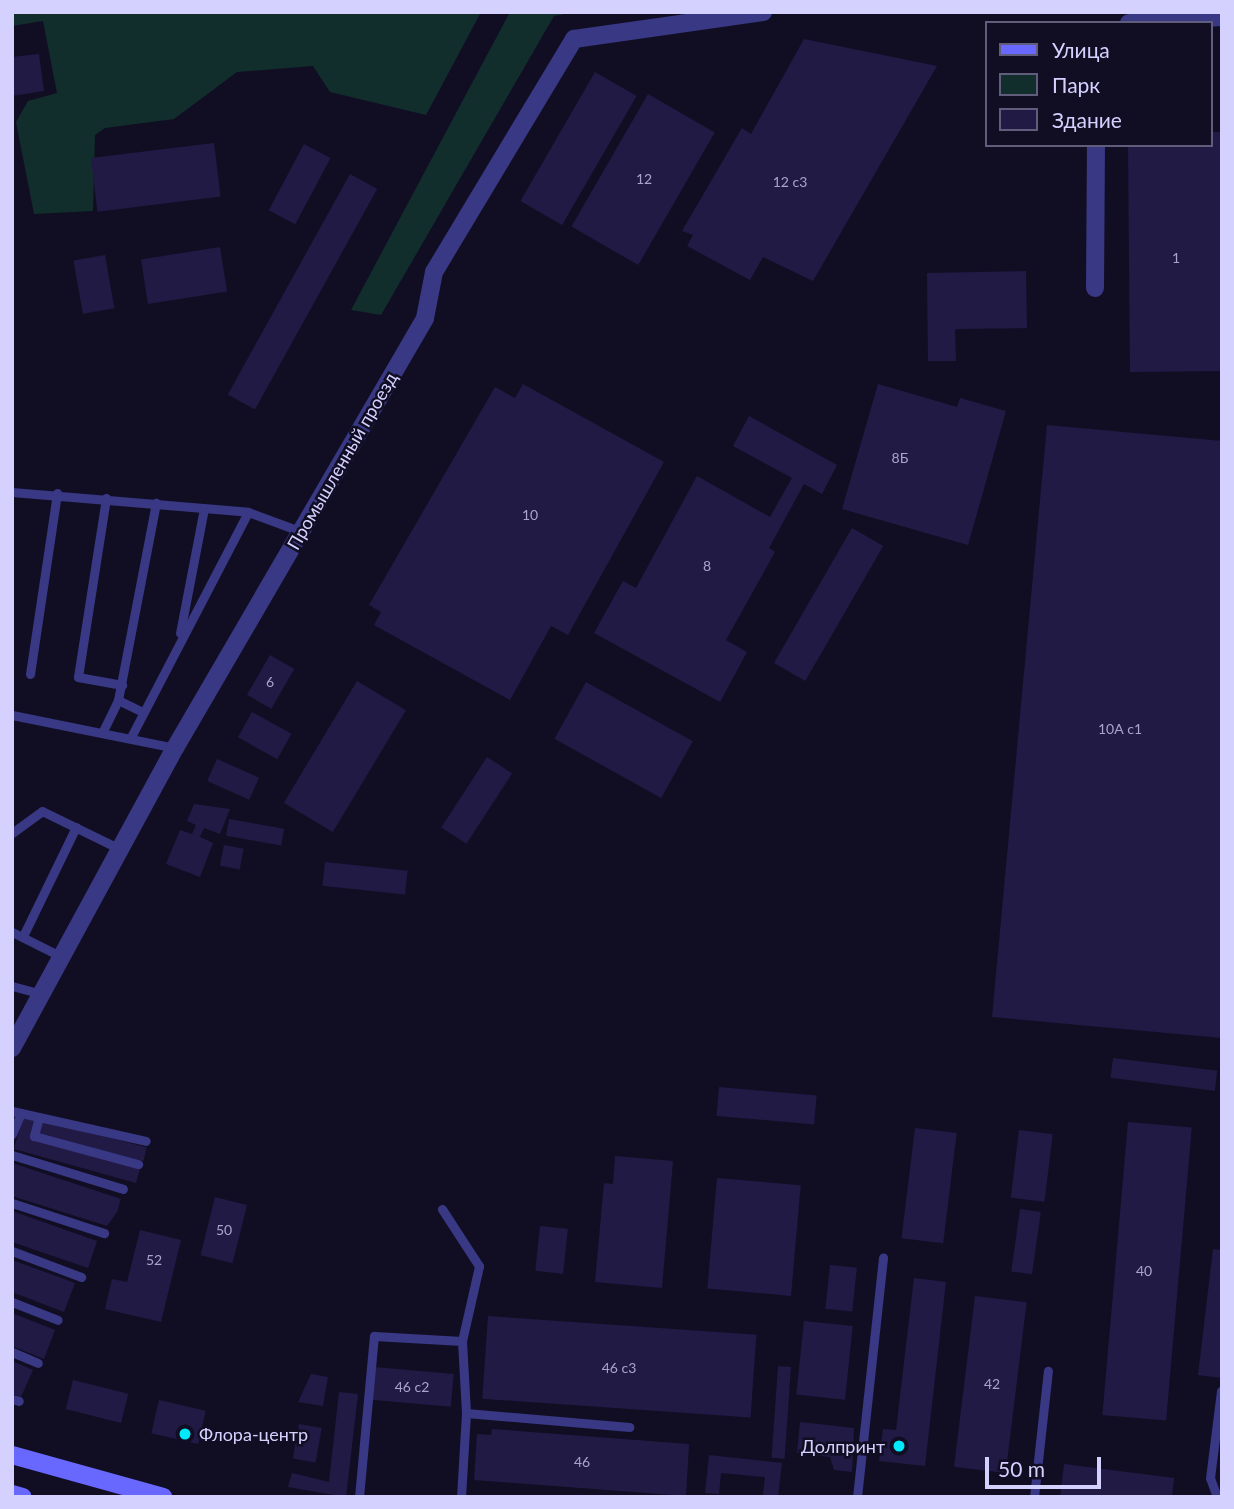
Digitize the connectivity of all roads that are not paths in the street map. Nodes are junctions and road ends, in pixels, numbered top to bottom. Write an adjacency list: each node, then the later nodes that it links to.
1 (763, 12): 2 (street, Промышленный проезд)
2 (716, 15): 13 (street, Промышленный проезд)
3 (1222, 17): 4 (street)
4 (1160, 21)
5 (1096, 147): 6 (street)
6 (1095, 288)
7 (12, 492): 8 (lane)
8 (57, 493): 9 (lane); 15 (lane)
9 (106, 498): 10 (lane); 16 (lane)
10 (156, 503): 11 (lane); 16 (lane)
11 (204, 508): 12 (lane); 14 (lane)
12 (248, 512): 13 (lane); 14 (lane)
13 (300, 531): 22 (street, Промышленный проезд)
14 (178, 643): 18 (lane)
15 (30, 674)
16 (121, 685): 17 (lane)
17 (118, 700): 18 (lane); 20 (lane)
18 (144, 712): 21 (lane)
19 (12, 715): 20 (lane)
20 (103, 731): 21 (lane)
21 (132, 735): 22 (lane)
22 (176, 748): 25 (street, Промышленный проезд)
23 (76, 827): 24 (lane); 25 (lane); 27 (lane)
24 (12, 833)
25 (120, 849): 28 (street, Промышленный проезд)
26 (12, 932): 27 (lane)
27 (24, 934): 28 (lane)
28 (62, 957): 30 (street, Промышленный проезд)
29 (12, 986): 30 (lane)
30 (41, 995): 31 (street, Промышленный проезд)
31 (19, 1022): 32 (street, Промышленный проезд)
32 (12, 1048)
33 (17, 1112): 34 (lane); 35 (lane)
34 (39, 1117): 36 (lane); 38 (lane)
35 (12, 1133)
36 (146, 1141)
37 (12, 1155): 39 (lane)
38 (138, 1164)
39 (122, 1189)
40 (12, 1203): 42 (lane)
41 (442, 1209): 48 (lane)
42 (104, 1233)
43 (12, 1251): 45 (lane)
44 (883, 1257): 61 (lane)
45 (81, 1277)
46 (12, 1302): 47 (lane)
47 (58, 1320)
48 (462, 1341): 53 (lane); 59 (lane)
49 (12, 1352): 50 (lane)
50 (38, 1363)
51 (1048, 1371): 62 (lane)
52 (1221, 1391): 63 (lane)
53 (466, 1413): 54 (lane); 60 (lane)
54 (629, 1427)
55 (12, 1455): 58 (main road)
56 (12, 1494): 57 (main road)
57 (23, 1497)
58 (163, 1497)
59 (359, 1497)
60 (461, 1497)
61 (857, 1497)
62 (1034, 1497)
63 (1217, 1497)

